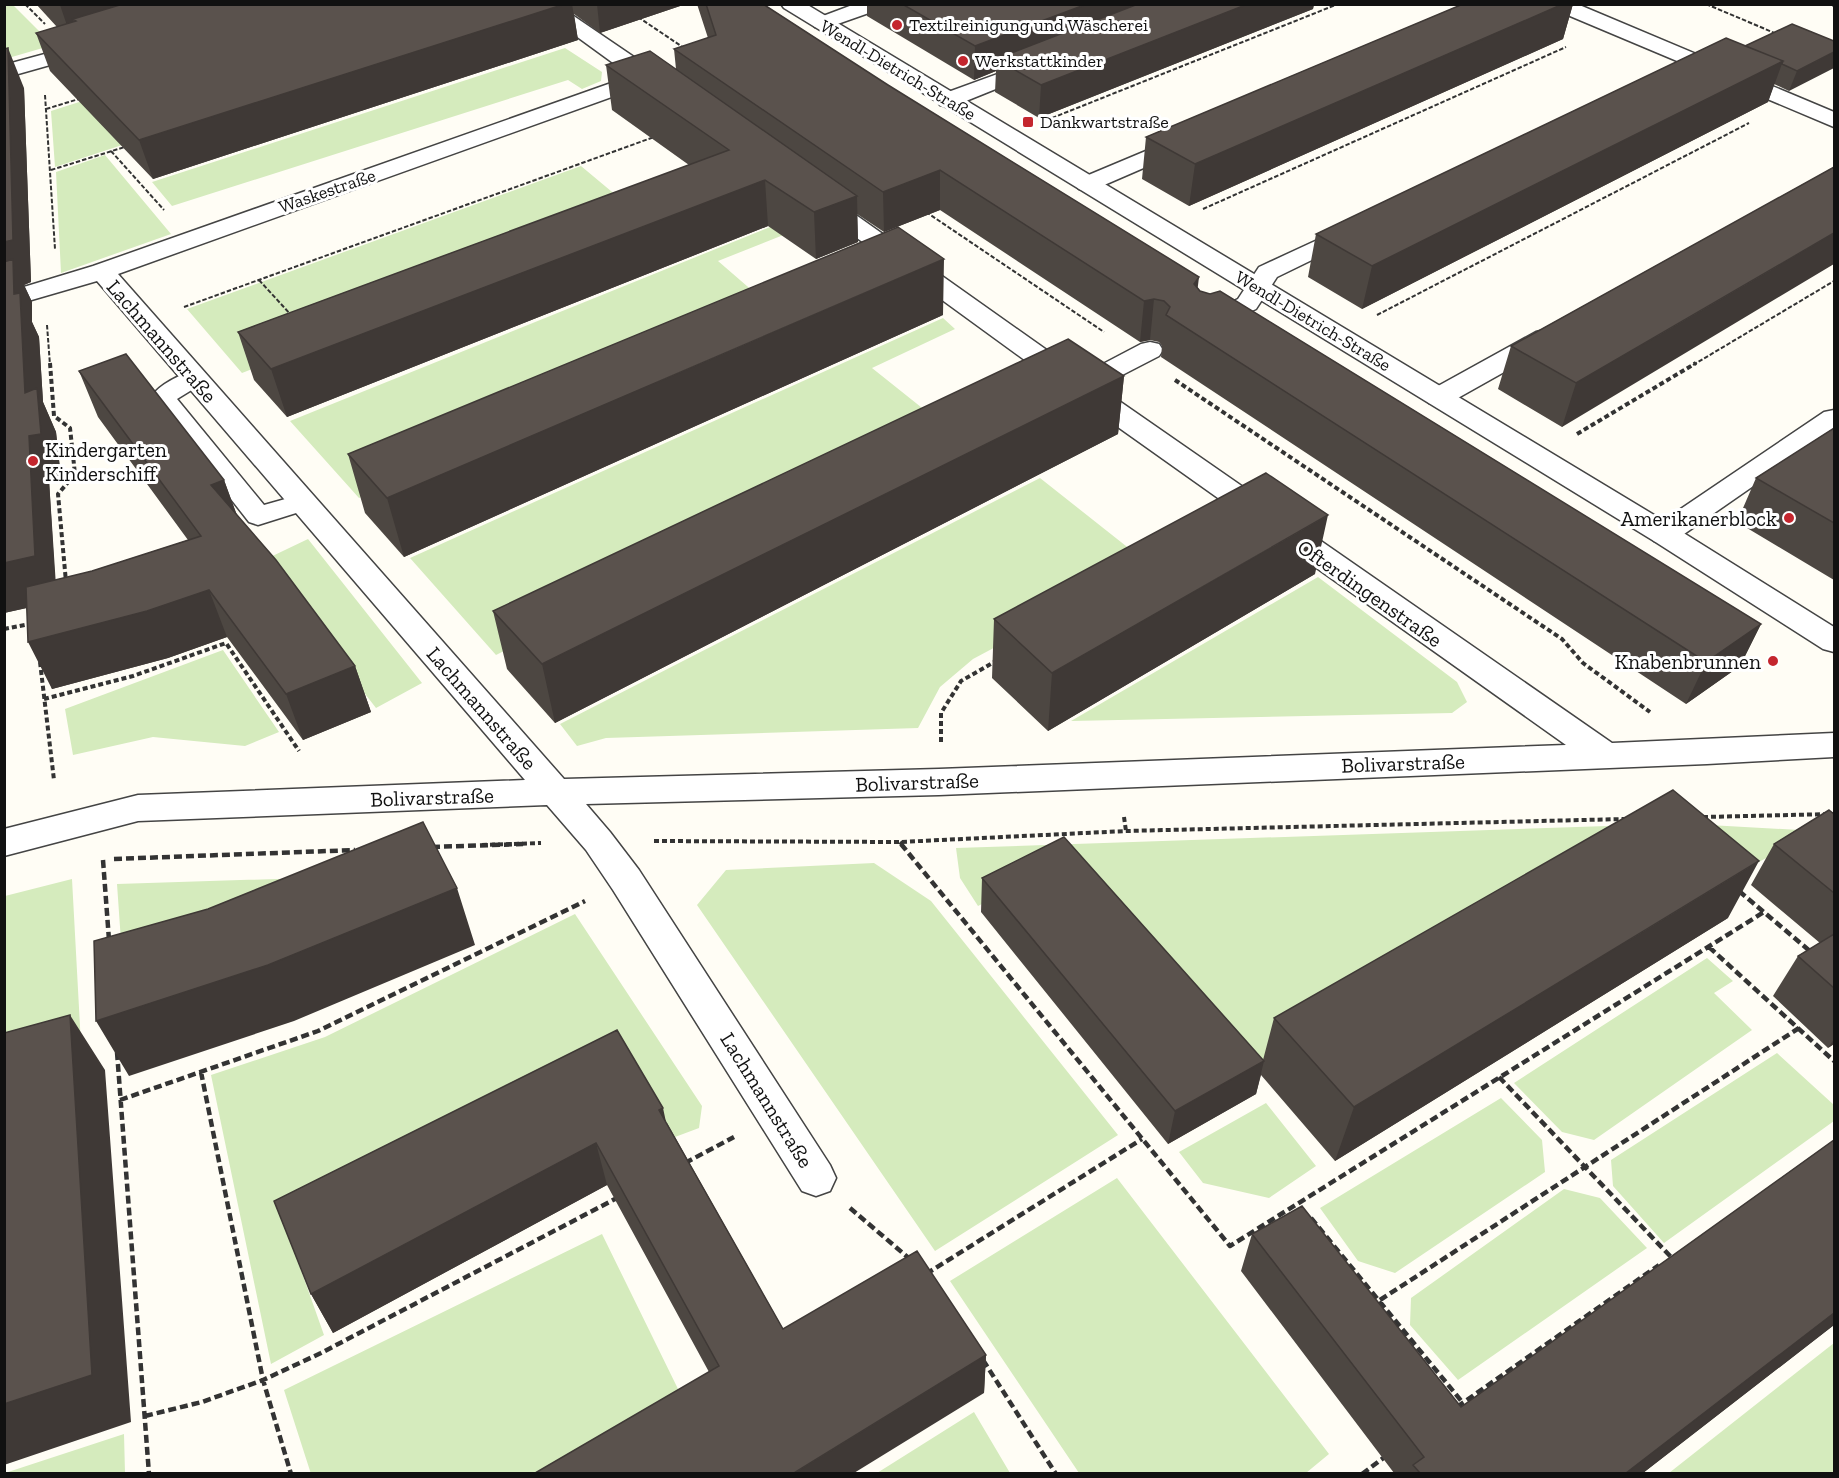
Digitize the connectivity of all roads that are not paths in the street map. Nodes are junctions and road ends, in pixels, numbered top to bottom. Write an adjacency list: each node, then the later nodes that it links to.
1 (542, 4): 11 (street)
2 (791, 4): 5 (street, Wendl-Dietrich-Straße)
3 (876, 4): 5 (street)
4 (1558, 4): 8 (street)
5 (822, 23): 12 (street, Wendl-Dietrich-Straße)
6 (106, 43): 9 (street)
7 (1051, 60): 12 (street)
8 (1699, 63): 10 (street); 14 (street)
9 (4, 72)
10 (1672, 76)
11 (648, 78): 13 (street); 19 (street, Waskestraße)
12 (948, 100): 16 (street, Wendl-Dietrich-Straße)
13 (681, 101)
14 (1834, 120)
15 (1202, 134): 16 (street)
16 (1087, 184): 20 (street, Wendl-Dietrich-Straße)
17 (800, 186): 26 (street, Ofterdingenstraße)
18 (1375, 220): 20 (street)
19 (102, 271): 21 (street, Waskestraße); 25 (street, Lachmannstraße)
20 (1257, 288): 22 (street); 27 (street, Wendl-Dietrich-Straße)
21 (4, 301)
22 (1204, 325)
23 (1565, 327): 27 (street)
24 (1150, 350): 26 (street)
25 (194, 378): 29 (street, Lachmannstraße); 29 (lane)
26 (1079, 387): 33 (street, Ofterdingenstraße)
27 (1439, 397): 30 (street, Wendl-Dietrich-Straße)
28 (1834, 418): 30 (street)
29 (303, 502): 34 (street, Lachmannstraße)
30 (1664, 534): 31 (street, Wendl-Dietrich-Straße)
31 (1834, 641)
32 (1834, 745): 33 (street, Bolivarstraße)
33 (1604, 755): 34 (street, Bolivarstraße)
34 (555, 792): 35 (street, Bolivarstraße); 36 (street, Lachmannstraße)
35 (4, 843)
36 (816, 1178)

